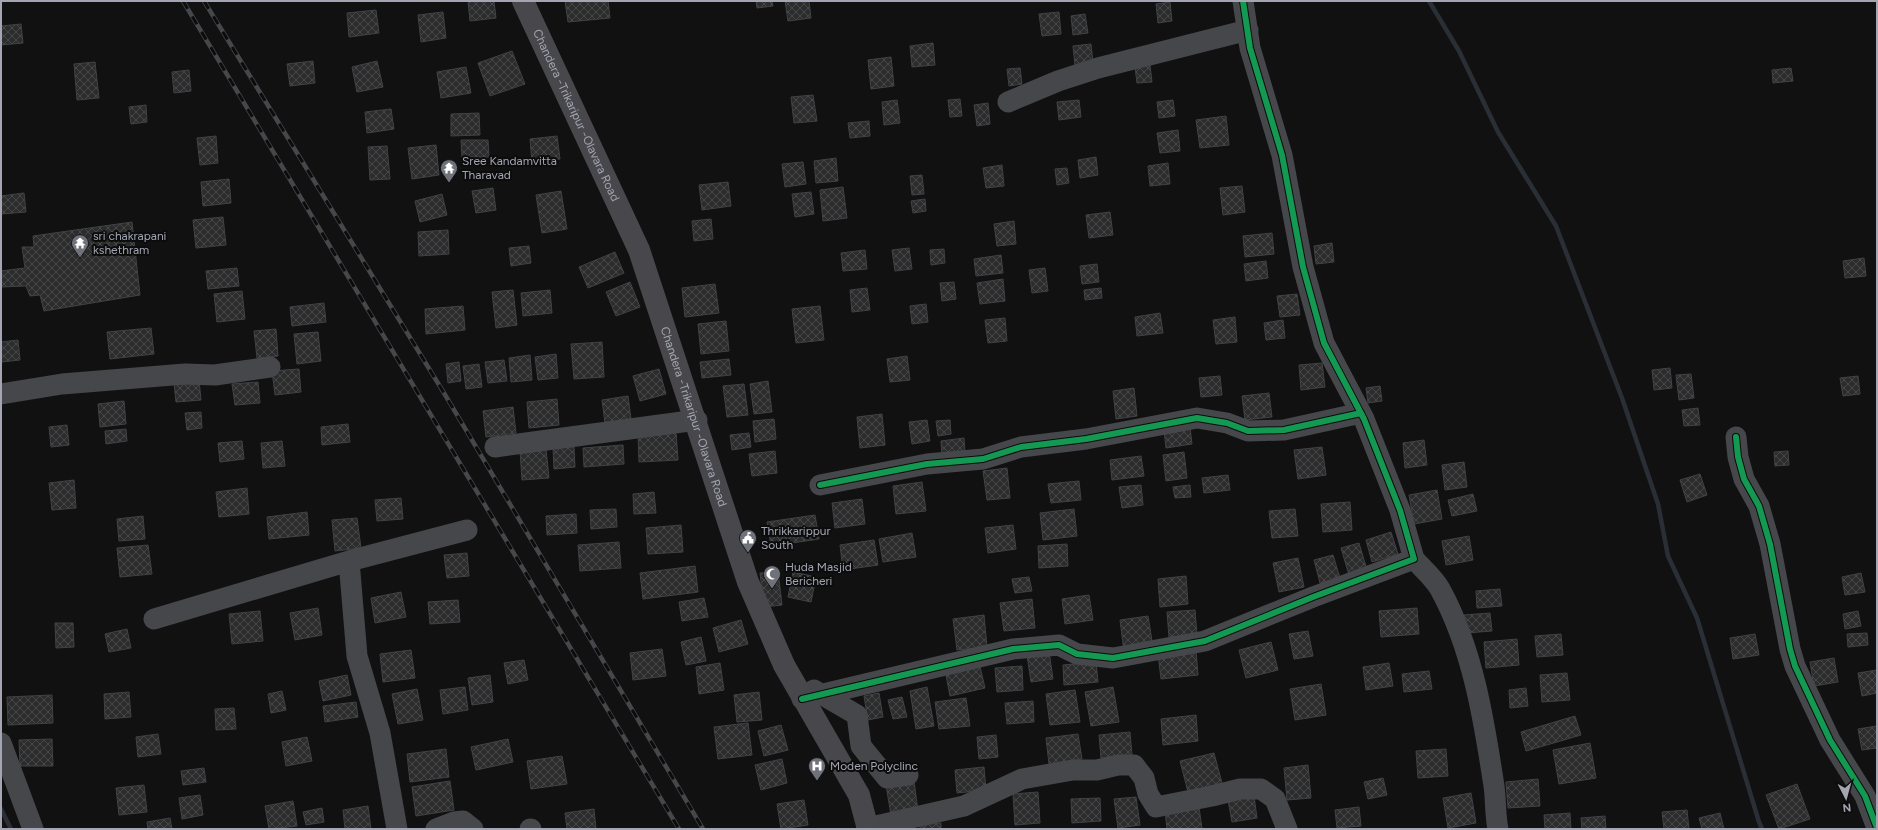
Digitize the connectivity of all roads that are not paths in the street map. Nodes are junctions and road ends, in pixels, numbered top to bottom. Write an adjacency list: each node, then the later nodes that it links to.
1 (523, 1): 8 (main road, Chandera -Trikaripur -Olavara Road)
2 (1244, 1): 3 (street)
3 (1248, 30): 4 (street); 7 (street)
4 (1008, 102)
5 (270, 367): 6 (street)
6 (1, 394)
7 (1361, 413): 11 (street); 13 (street)
8 (697, 420): 10 (street); 16 (main road, Chandera -Trikaripur -Olavara Road)
9 (1736, 437): 19 (street)
10 (495, 447)
11 (820, 485)
12 (467, 530): 14 (street)
13 (1414, 559): 16 (street); 26 (street)
14 (349, 561): 15 (street); 21 (street)
15 (154, 619)
16 (811, 697): 18 (street); 24 (main road, Chandera -Trikaripur -Olavara Road)
17 (1, 744): 20 (street)
18 (908, 775)
19 (1877, 828)
20 (33, 829)
21 (397, 829)
22 (436, 829): 23 (street)
23 (473, 829)
24 (867, 829): 25 (street)
25 (1287, 829)
26 (1498, 829)

